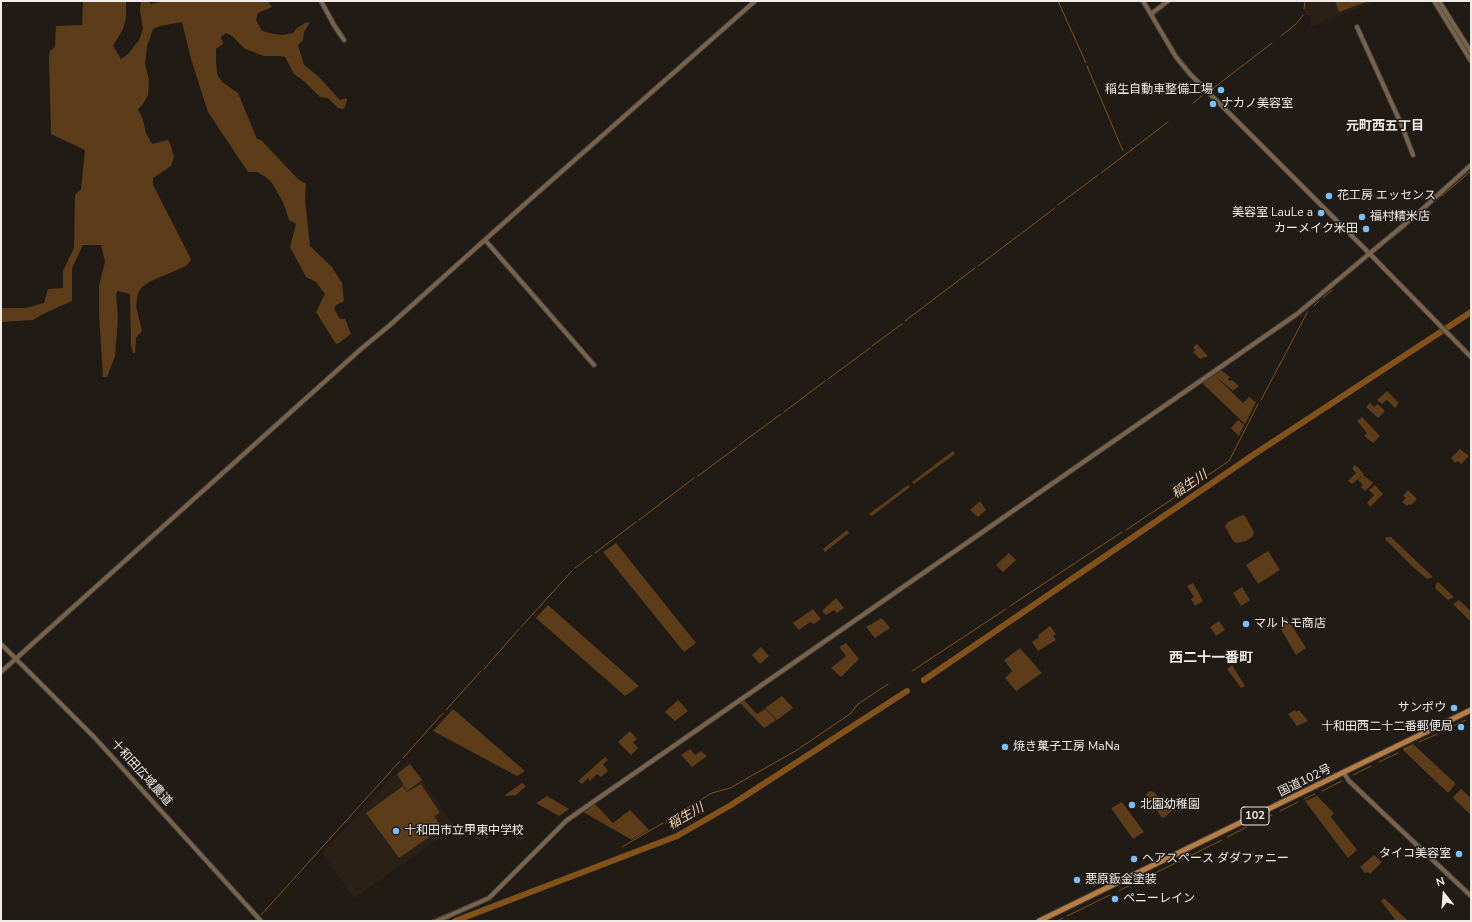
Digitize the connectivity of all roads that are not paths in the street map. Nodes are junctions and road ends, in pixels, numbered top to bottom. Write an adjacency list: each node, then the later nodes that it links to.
1 (321, 1): 9 (street)
2 (755, 1): 14 (street)
3 (1143, 1): 7 (street)
4 (1168, 1): 7 (street)
5 (1434, 1): 11 (street)
6 (1439, 1): 10 (street)
7 (1150, 14): 15 (street)
8 (1357, 27): 12 (street)
9 (344, 40)
10 (1471, 52)
11 (1471, 61)
12 (1412, 155)
13 (1471, 165): 15 (street)
14 (485, 240): 17 (street); 19 (street)
15 (1369, 253): 16 (street); 25 (street)
16 (1471, 357)
17 (594, 365)
18 (1, 644): 19 (street, 十和田広域農道)
19 (16, 659): 20 (street); 24 (street, 十和田広域農道)
20 (1, 672)
21 (1471, 710): 22 (highway, 国道102号 / 102)
22 (1344, 773): 23 (street); 26 (highway, 国道102号 / 102)
23 (1471, 896)
24 (261, 921)
25 (437, 921)
26 (1039, 921)

